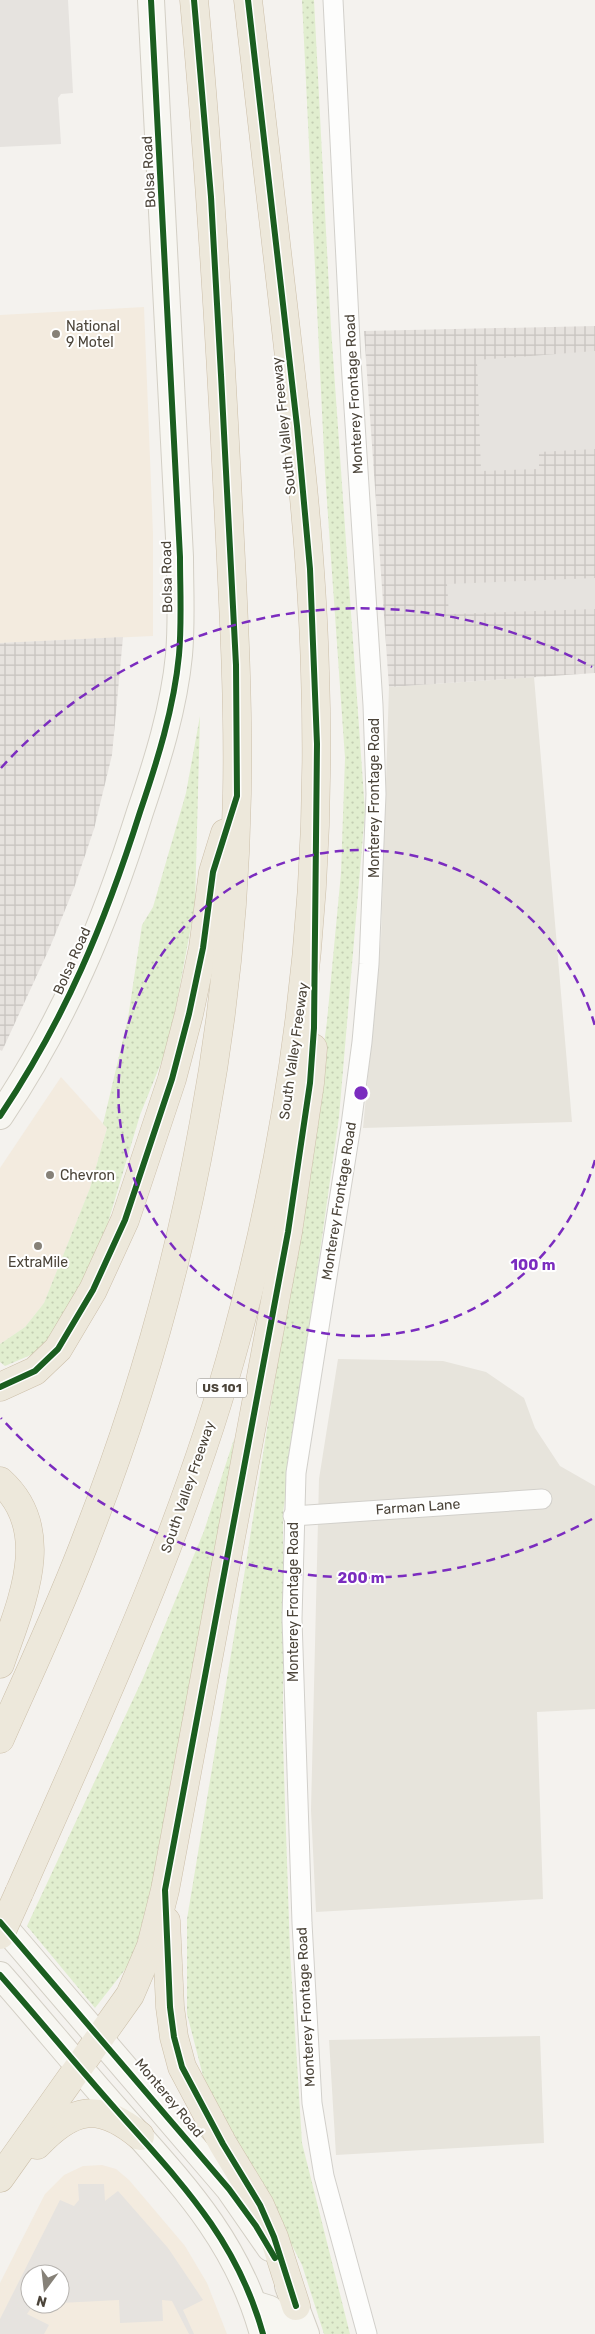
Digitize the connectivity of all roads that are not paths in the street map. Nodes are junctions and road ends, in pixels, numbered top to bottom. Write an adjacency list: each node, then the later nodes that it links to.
1 (151, 0): 7 (main road, Bolsa Road)
2 (194, 0): 5 (highway)
3 (248, 0): 6 (highway, South Valley Freeway / US 101)
4 (333, 0): 13 (street, Monterey Frontage Road)
5 (237, 796): 8 (highway); 15 (highway)
6 (314, 852): 16 (highway); 18 (highway, South Valley Freeway / US 101, bridge)
7 (0, 1116)
8 (0, 1387)
9 (0, 1473): 12 (highway)
10 (0, 1480): 12 (highway)
11 (542, 1499): 13 (street, Farman Lane)
12 (19, 1503): 14 (highway)
13 (293, 1516): 30 (street, Monterey Frontage Road)
14 (0, 1664)
15 (0, 1739)
16 (165, 1890): 20 (highway); 26 (highway)
17 (0, 1922): 20 (main road, Monterey Road)
18 (0, 1935)
19 (0, 1975): 21 (main road)
20 (101, 2038): 21 (highway); 26 (main road, Monterey Road)
21 (80, 2067): 22 (main road); 23 (highway)
22 (140, 2136): 24 (highway); 25 (main road)
23 (0, 2178)
24 (0, 2194)
25 (254, 2304): 27 (main road); 28 (main road)
26 (296, 2306): 29 (main road, Monterey Road)
27 (264, 2334)
28 (287, 2334)
29 (306, 2334)
30 (367, 2334)

